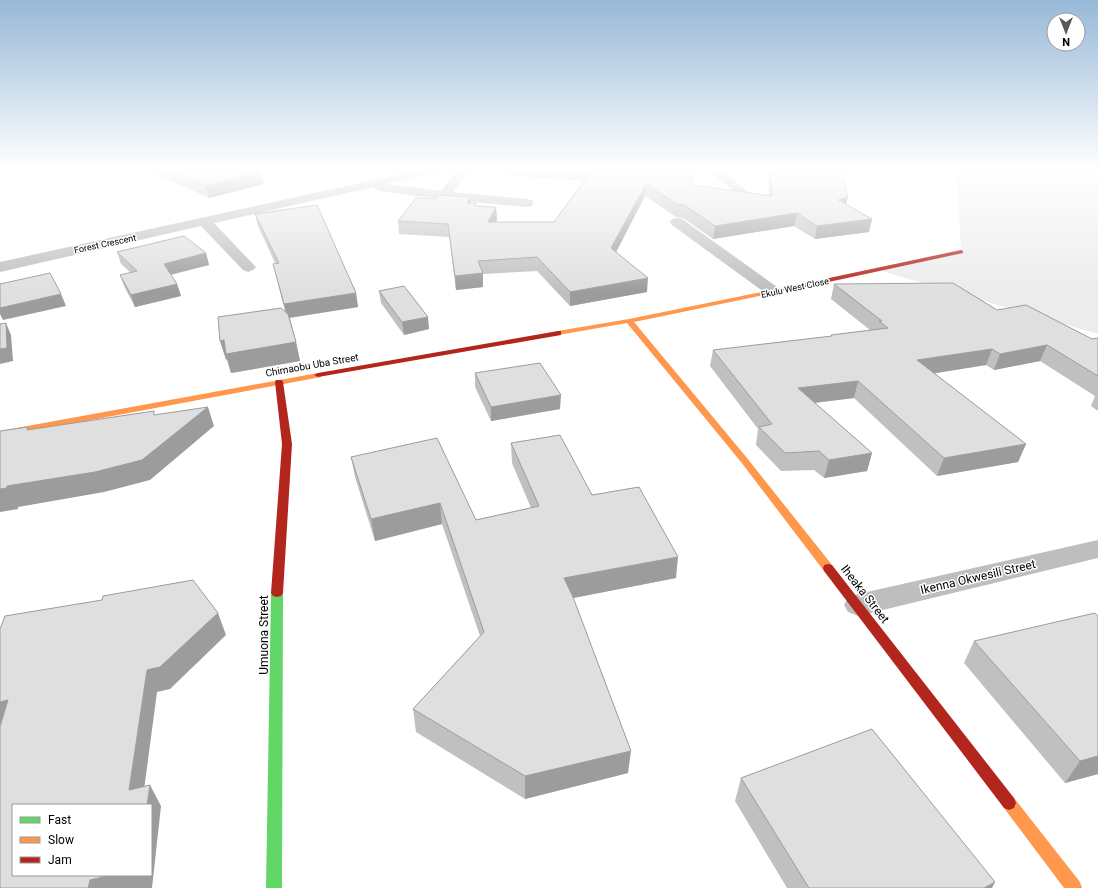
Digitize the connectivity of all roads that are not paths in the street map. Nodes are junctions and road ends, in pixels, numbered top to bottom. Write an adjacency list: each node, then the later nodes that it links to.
1 (260, 209): 2 (street, Forest Crescent)
2 (205, 222): 5 (street, Forest Crescent); 6 (street)
3 (677, 222): 7 (street)
4 (961, 252): 7 (street, Ekulu West Close)
5 (0, 267)
6 (248, 267)
7 (774, 292): 8 (street, Ekulu West Close)
8 (629, 322): 9 (street, Chimaobu Uba Street); 12 (street, Iheaka Street)
9 (279, 382): 10 (street, Chimaobu Uba Street); 13 (street, Umuona Street)
10 (0, 434)
11 (1098, 549): 12 (street, Ikenna Okwesili Street)
12 (858, 605): 14 (street, Iheaka Street)
13 (274, 888)
14 (1074, 888)

